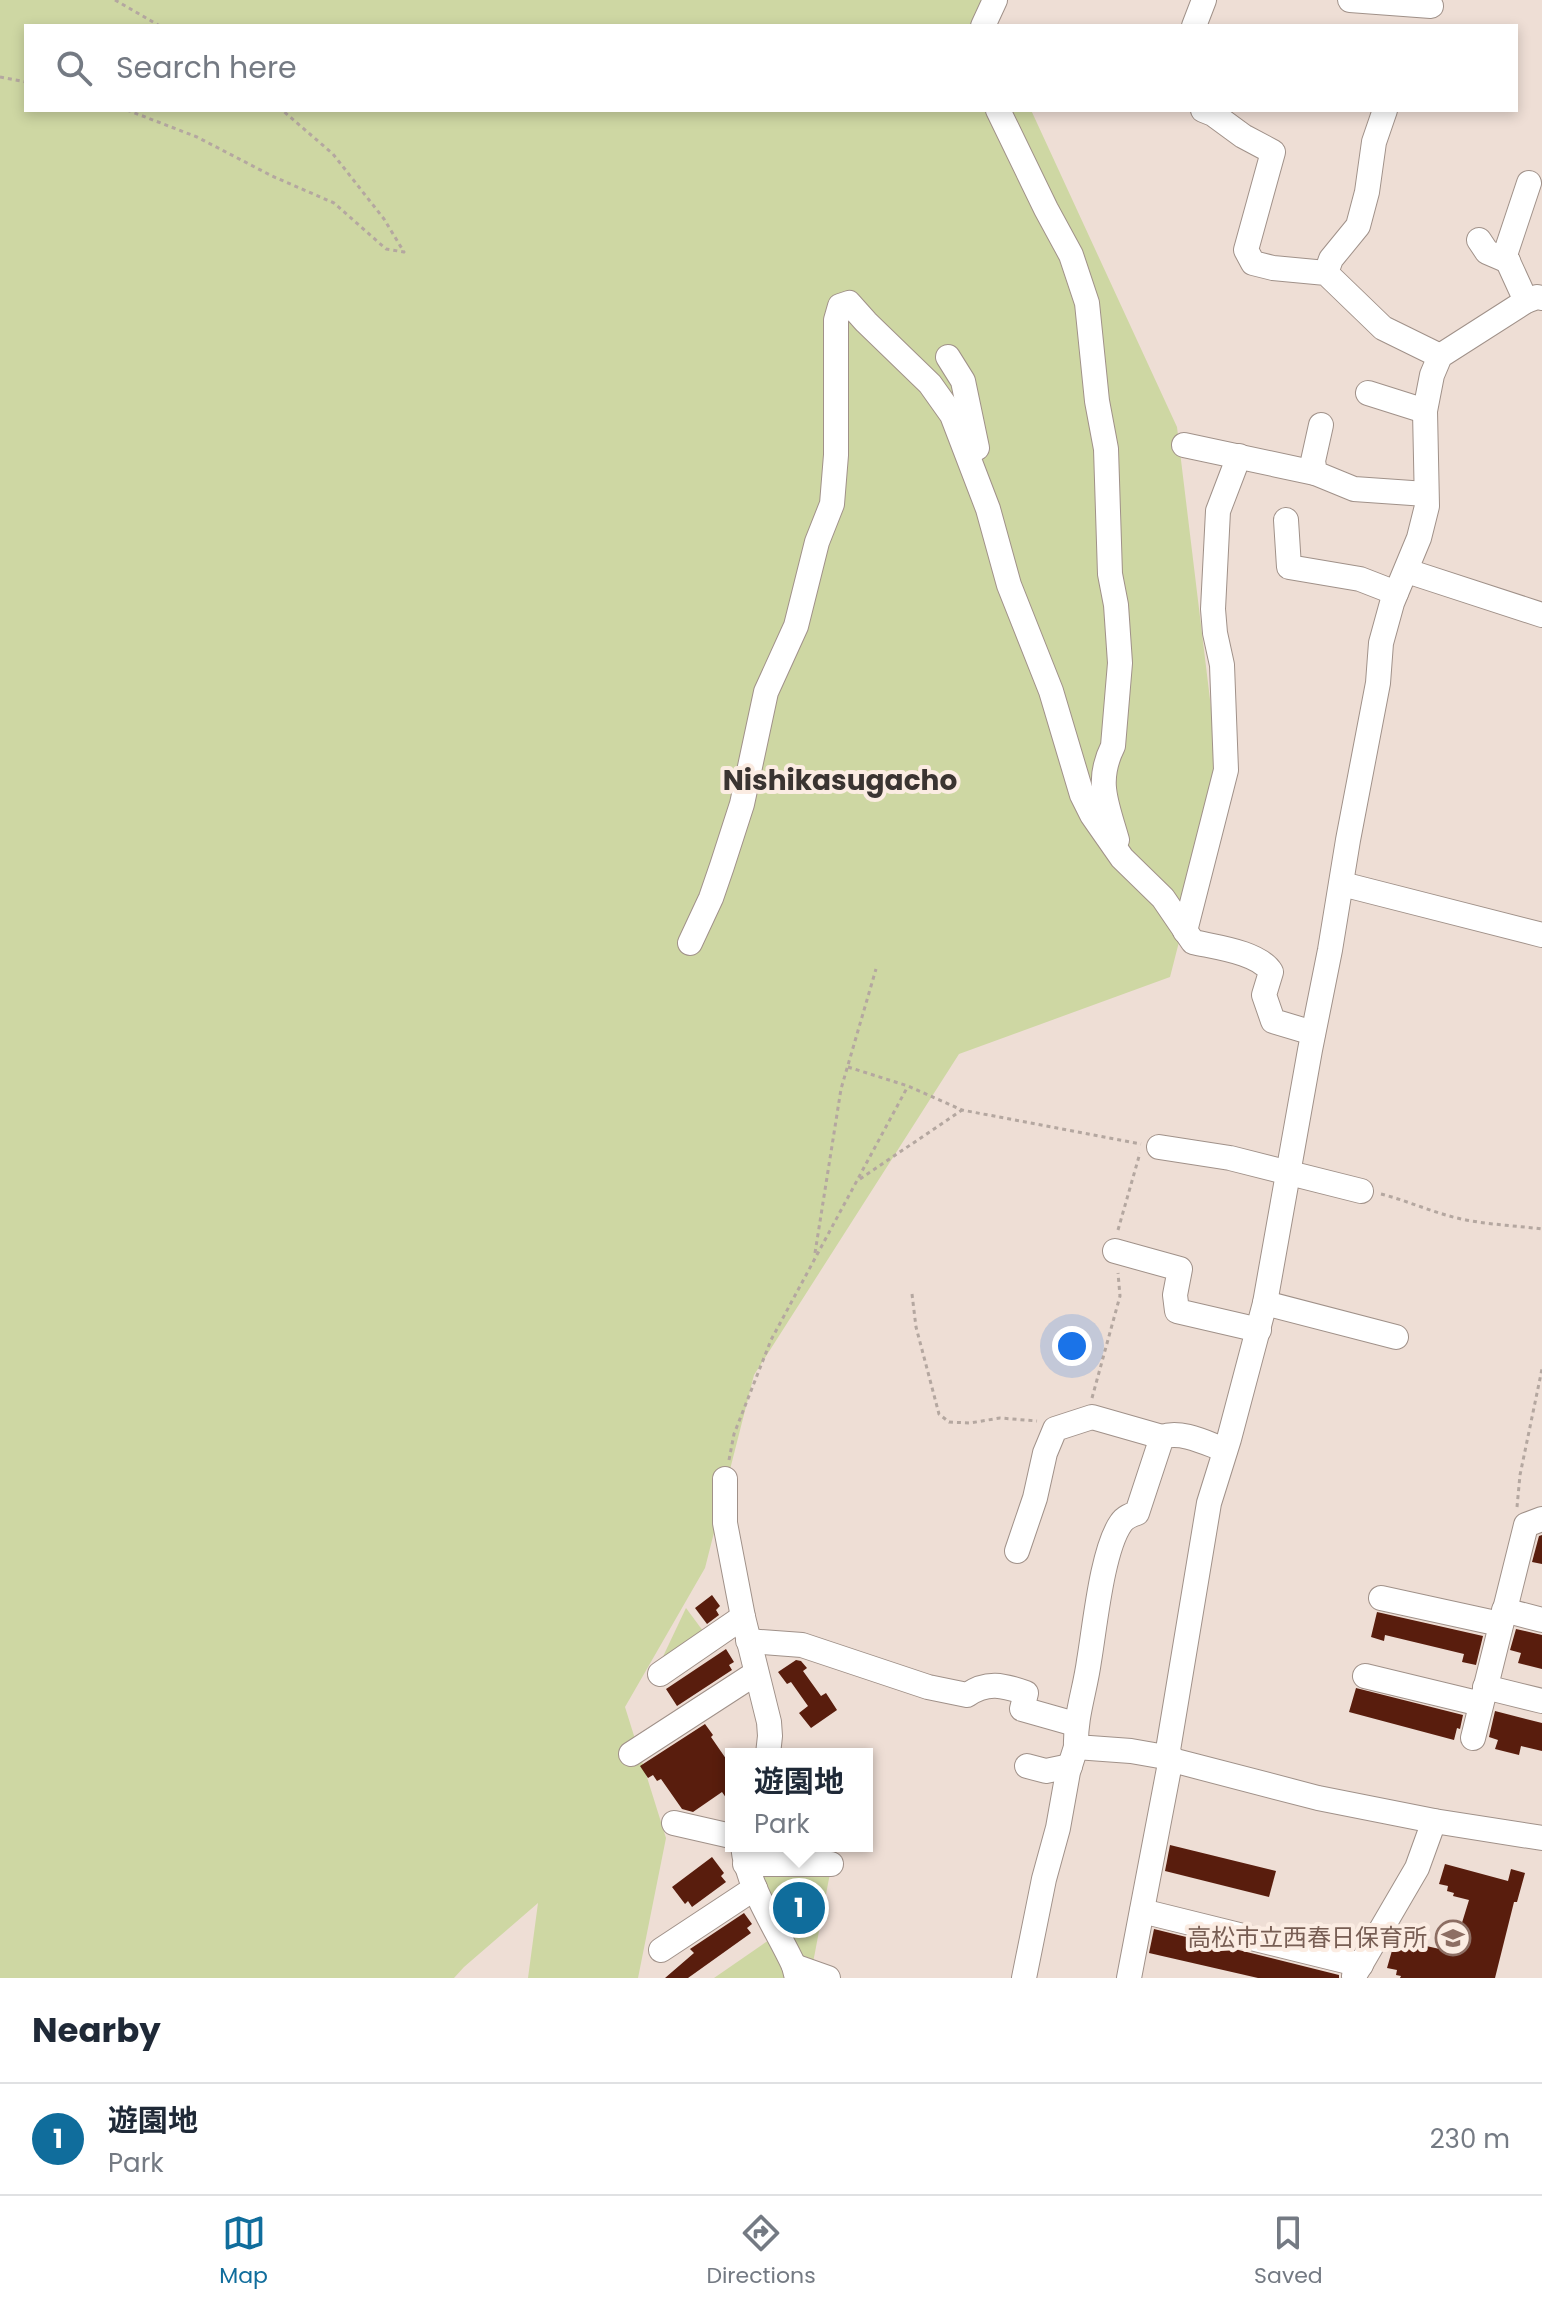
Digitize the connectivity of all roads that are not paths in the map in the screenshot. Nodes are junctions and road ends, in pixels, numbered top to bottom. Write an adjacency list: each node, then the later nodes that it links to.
1 (995, 0): 5 (street)
2 (1204, 0): 6 (street)
3 (1350, 0): 4 (street)
4 (1428, 11)
5 (984, 24)
6 (1195, 24)
7 (999, 112): 28 (street)
8 (1206, 112): 13 (street)
9 (1384, 112): 13 (street)
10 (1529, 183): 12 (street)
11 (1479, 240): 12 (street)
12 (1508, 261): 14 (street)
13 (1326, 273): 15 (street)
14 (1534, 300): 15 (street)
15 (1440, 356): 18 (street)
16 (948, 357): 24 (street)
17 (1368, 393): 18 (street)
18 (1425, 411): 23 (street)
19 (1321, 425): 22 (street)
20 (1184, 445): 21 (street)
21 (1239, 456): 22 (street); 30 (street)
22 (1315, 473): 23 (street)
23 (1426, 494): 26 (street)
24 (987, 506): 28 (street); 32 (street)
25 (1286, 520): 26 (street)
26 (1401, 582): 27 (street); 29 (street)
27 (1542, 615)
28 (1122, 858): 30 (street)
29 (1342, 884): 31 (street); 33 (street)
30 (1185, 931): 33 (street)
31 (1542, 935)
32 (690, 943)
33 (1313, 1033): 35 (street)
34 (1151, 1145): 35 (street)
35 (1289, 1171): 36 (street); 38 (street)
36 (1361, 1191)
37 (1115, 1251): 39 (street)
38 (1267, 1294): 39 (street); 40 (street)
39 (1259, 1330): 42 (street)
40 (1396, 1337)
41 (1162, 1437): 42 (street); 45 (street); 56 (street)
42 (1225, 1450): 59 (street)
43 (725, 1479): 49 (street)
44 (1542, 1519): 47 (street)
45 (1017, 1551)
46 (1381, 1598): 47 (street)
47 (1502, 1617): 48 (street); 53 (street)
48 (1542, 1620)
49 (746, 1629): 50 (street); 51 (street); 56 (street)
50 (756, 1673): 57 (street); 58 (street)
51 (660, 1674)
52 (1365, 1676): 53 (street)
53 (1483, 1695): 54 (street); 55 (street)
54 (1542, 1701)
55 (1473, 1738)
56 (1074, 1745): 59 (street); 60 (street); 73 (street)
57 (769, 1748)
58 (631, 1754)
59 (1171, 1758): 61 (street); 68 (street)
60 (1027, 1766)
61 (1434, 1821): 64 (street); 70 (street)
62 (674, 1823): 63 (street)
63 (725, 1835)
64 (1542, 1838)
65 (752, 1855): 66 (street); 67 (street)
66 (831, 1864)
67 (755, 1888): 69 (street); 71 (street)
68 (1142, 1911): 70 (street); 74 (street)
69 (661, 1950)
70 (1357, 1971)
71 (796, 1972): 72 (street)
72 (828, 1978)
73 (1024, 1978)
74 (1129, 1978)

